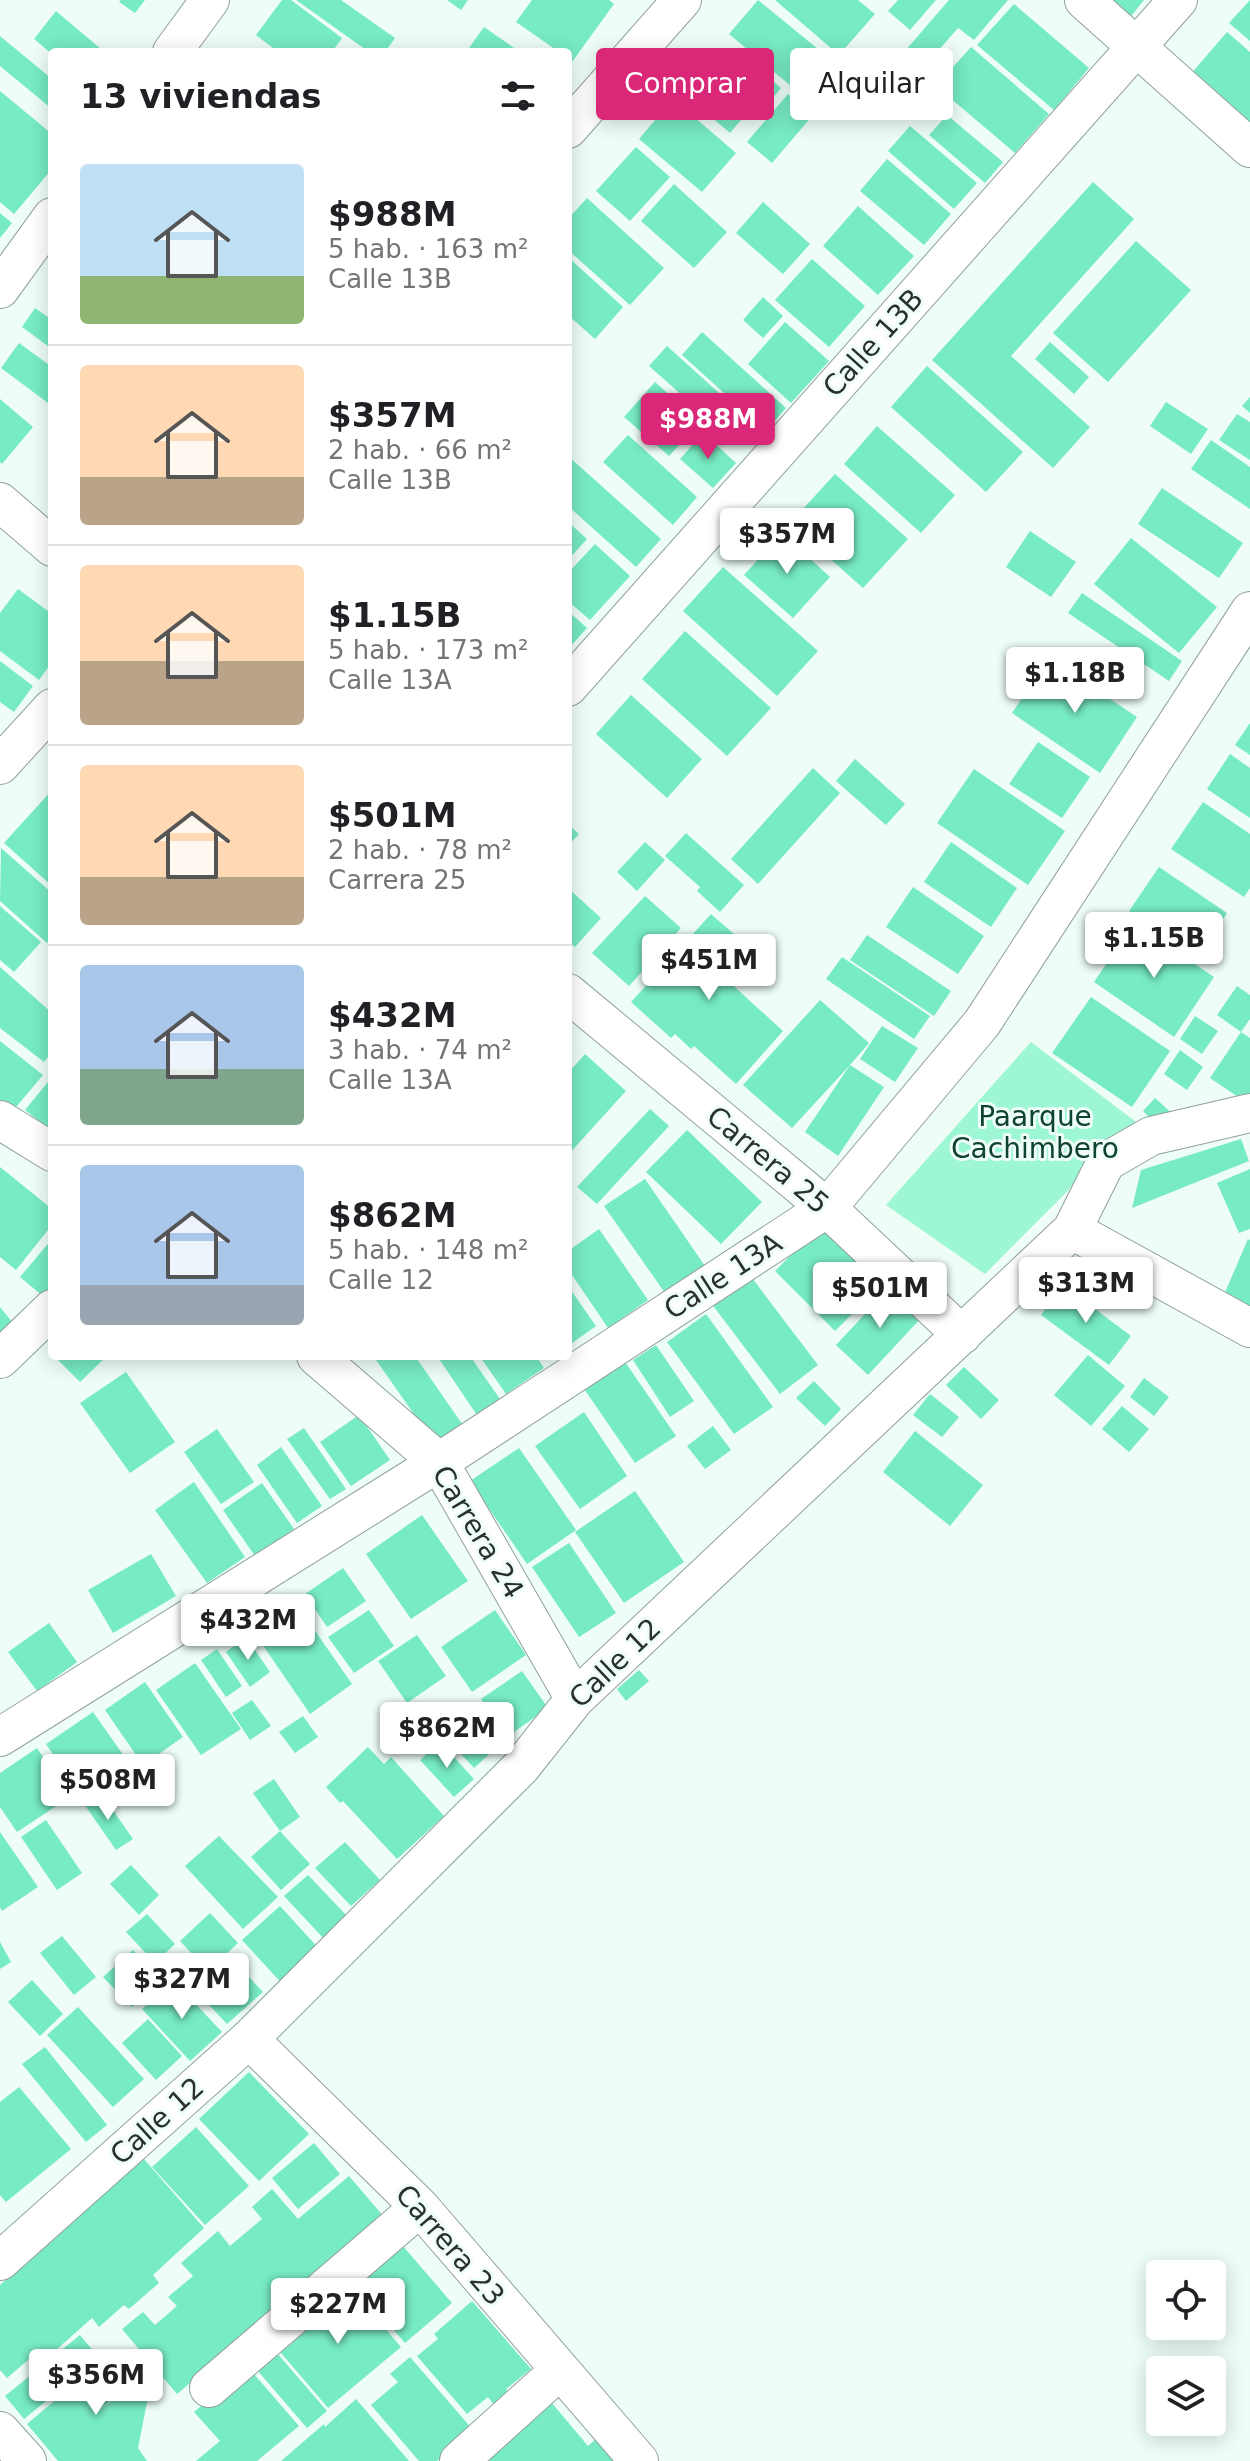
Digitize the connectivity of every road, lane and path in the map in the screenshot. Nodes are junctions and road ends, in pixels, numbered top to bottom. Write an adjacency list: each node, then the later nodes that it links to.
1 (210, 0): 6 (street)
2 (682, 0): 7 (street)
3 (1084, 0): 5 (street)
4 (1178, 0): 5 (street, Calle 13B)
5 (1137, 47): 8 (street); 14 (street, Calle 13B)
6 (175, 48)
7 (572, 124)
8 (1250, 148)
9 (48, 223): 10 (street)
10 (0, 289)
11 (0, 502): 12 (street)
12 (48, 544)
13 (1250, 611): 21 (street, Calle 13A)
14 (572, 683)
15 (48, 712): 16 (street)
16 (0, 765)
17 (572, 996): 21 (street, Carrera 25)
18 (1250, 1113): 22 (street, Calle 12)
19 (0, 1120): 20 (street)
20 (48, 1150)
21 (827, 1208): 25 (street, Carrera 25); 28 (street, Calle 13A)
22 (1072, 1230): 24 (street); 25 (street, Calle 12)
23 (48, 1313): 26 (street)
24 (1250, 1328)
25 (962, 1335): 29 (street, Calle 12)
26 (0, 1359)
27 (321, 1360): 28 (street, Carrera 24)
28 (439, 1462): 29 (street, Carrera 24); 30 (street, Calle 13A)
29 (575, 1699): 31 (street, Calle 12)
30 (0, 1737)
31 (249, 2039): 32 (street, Carrera 23); 33 (street, Calle 12)
32 (420, 2207): 34 (street, Carrera 23); 35 (street)
33 (0, 2261)
34 (559, 2371): 38 (street); 39 (street, Carrera 23)
35 (209, 2388)
36 (0, 2431): 37 (street)
37 (27, 2461)
38 (459, 2461)
39 (639, 2461)

